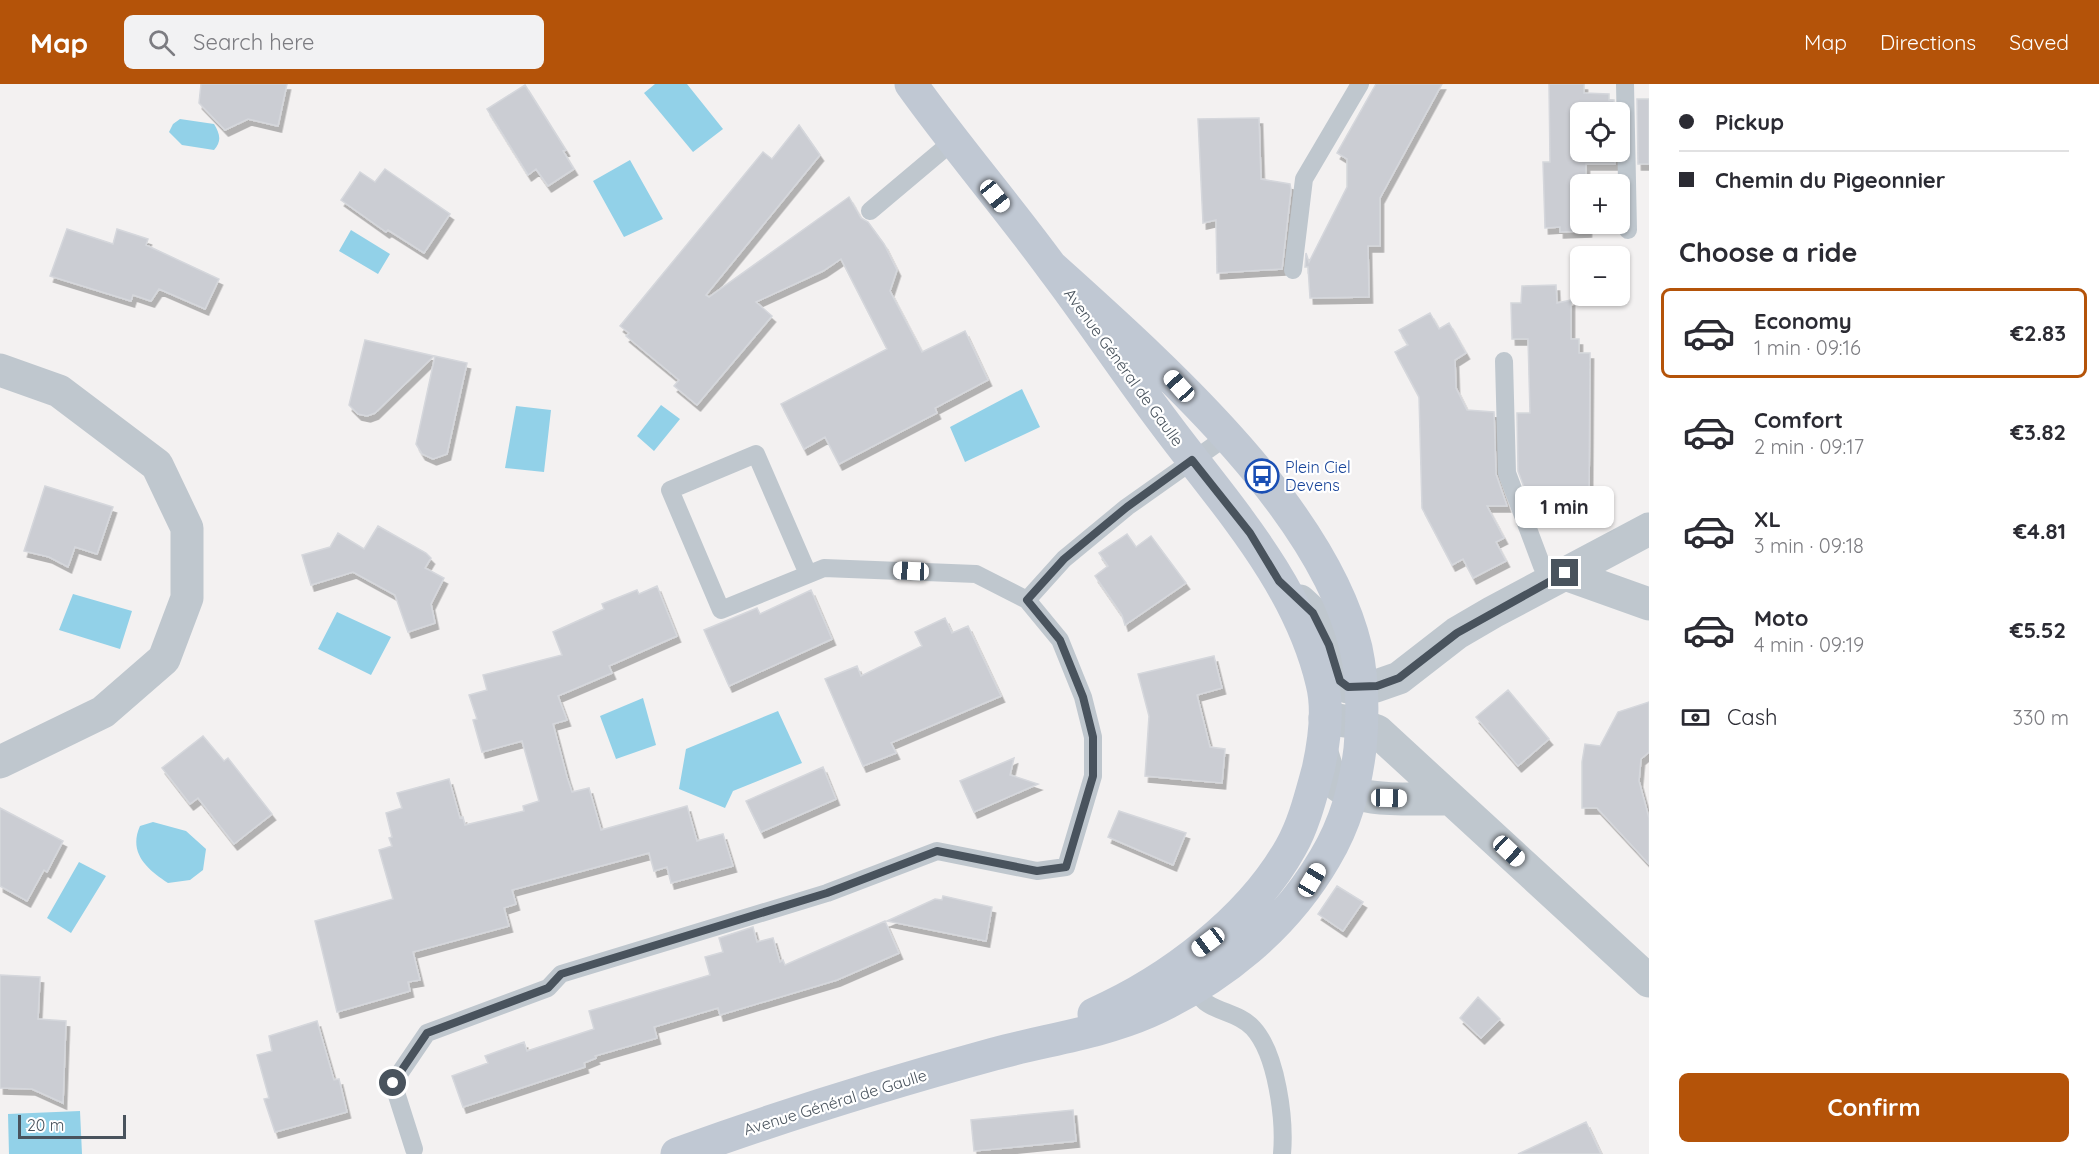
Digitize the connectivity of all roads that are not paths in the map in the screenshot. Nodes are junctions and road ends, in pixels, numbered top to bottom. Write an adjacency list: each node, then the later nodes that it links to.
1 (911, 84): 4 (main road, Avenue Général de Gaulle)
2 (1360, 84): 8 (lane)
3 (1625, 84): 5 (lane)
4 (952, 142): 6 (lane); 7 (main road, Avenue Général de Gaulle)
5 (1627, 174)
6 (870, 211)
7 (1053, 268): 11 (main road, Avenue Général de Gaulle); 12 (main road, Avenue Général de Gaulle)
8 (1293, 270)
9 (1504, 361): 14 (lane)
10 (0, 370): 23 (street)
11 (1226, 437): 12 (lane); 19 (main road, Avenue Général de Gaulle)
12 (1192, 460): 16 (main road, Avenue Général de Gaulle); 17 (lane)
13 (1649, 529): 14 (street)
14 (1565, 573): 18 (street); 19 (street)
15 (808, 574): 15 (lane); 17 (lane)
16 (1279, 581): 19 (street); 20 (main road, Avenue Général de Gaulle)
17 (1027, 600): 28 (lane)
18 (1649, 604)
19 (1360, 686): 21 (main road, Avenue Général de Gaulle)
20 (1325, 718): 21 (street); 22 (main road, Avenue Général de Gaulle)
21 (1362, 726): 24 (main road, Avenue Général de Gaulle); 25 (street)
22 (1322, 753): 24 (street); 26 (main road, Avenue Général de Gaulle)
23 (0, 762)
24 (1354, 792): 25 (street); 26 (main road, Avenue Général de Gaulle)
25 (1448, 799): 27 (street)
26 (1185, 978): 29 (main road, Avenue Général de Gaulle); 30 (lane)
27 (1649, 981)
28 (414, 1149)
29 (677, 1154)
30 (1282, 1154)

